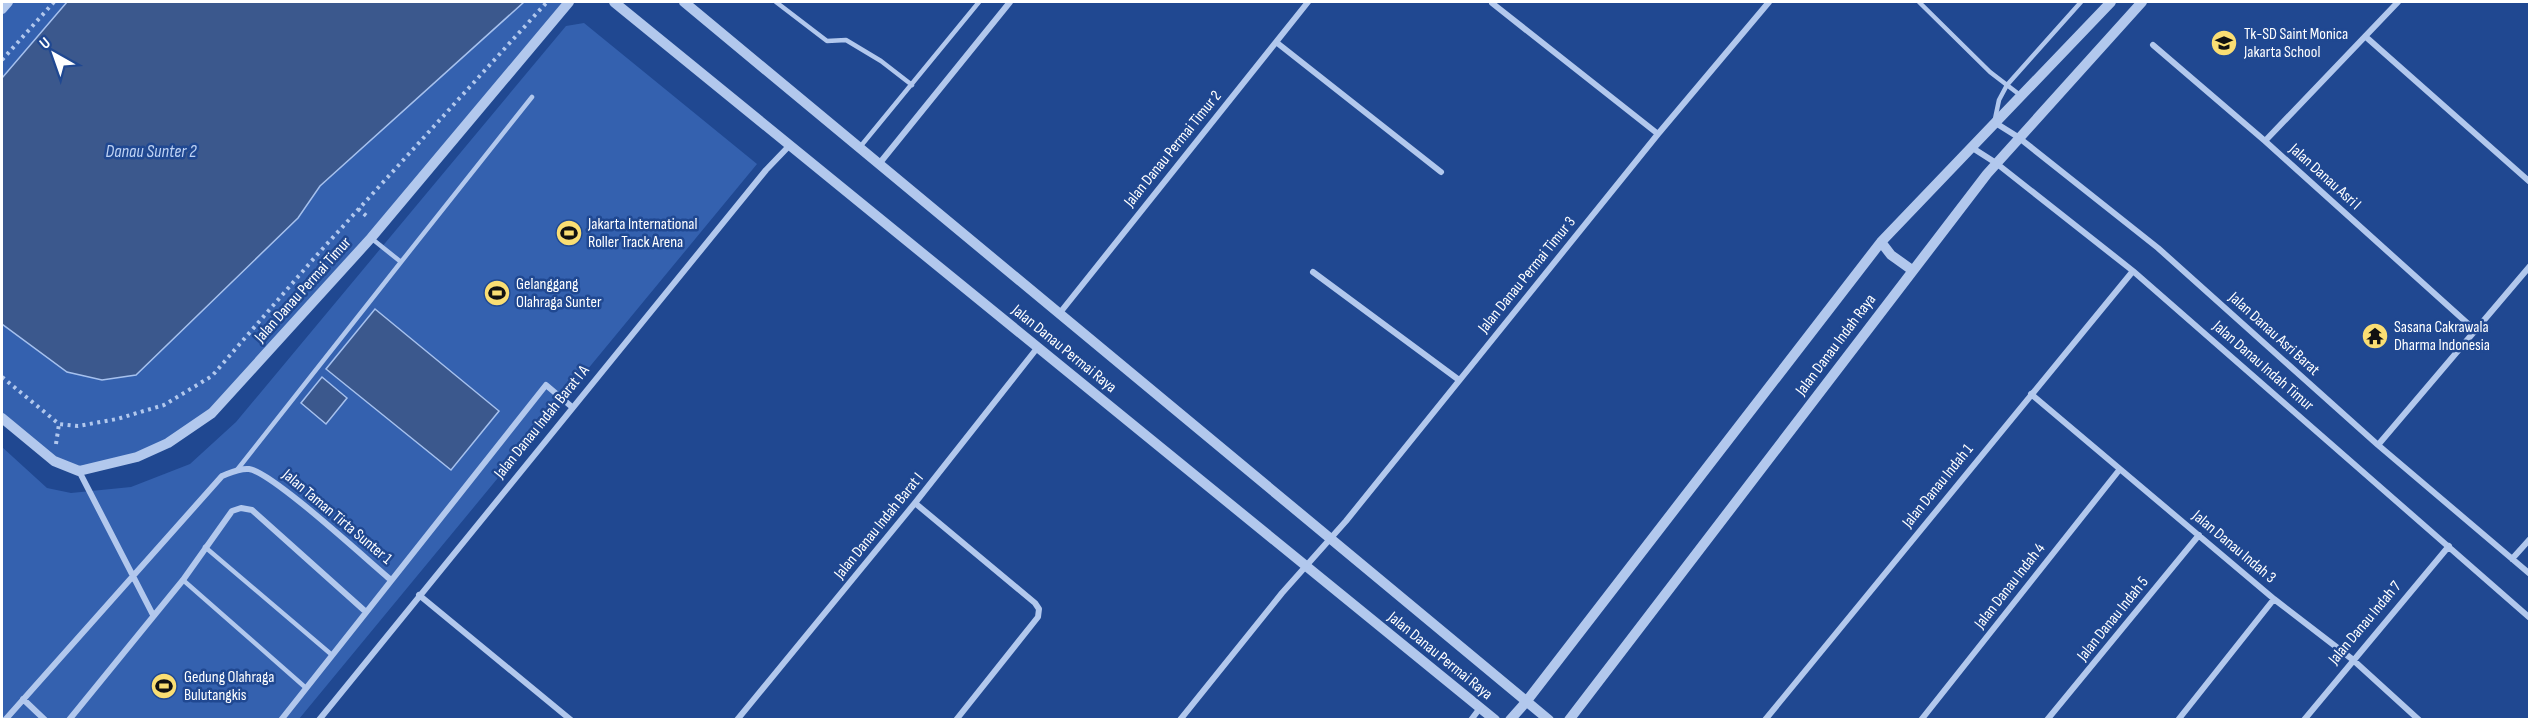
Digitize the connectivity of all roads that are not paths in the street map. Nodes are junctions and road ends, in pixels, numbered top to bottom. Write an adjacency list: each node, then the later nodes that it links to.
1 (8, 2): 16 (street)
2 (569, 2): 35 (street, Jalan Danau Permai Timur)
3 (614, 2): 28 (street, Jalan Danau Permai Raya)
4 (684, 2): 29 (street, Jalan Danau Permai Raya)
5 (776, 2): 20 (lane)
6 (980, 2): 20 (lane)
7 (1010, 2): 32 (street)
8 (1308, 2): 18 (street, Jalan Danau Permai Timur 2)
9 (1769, 2): 25 (street, Jalan Danau Permai Timur 3)
10 (1919, 2): 21 (lane)
11 (2081, 2): 21 (lane)
12 (2111, 2): 22 (street, Jalan Danau Indah Raya)
13 (2142, 2): 26 (street, Jalan Danau Indah Raya)
14 (2398, 2): 17 (street)
15 (1492, 3): 25 (street)
16 (2, 9)
17 (2366, 37): 27 (street); 34 (street)
18 (1276, 42): 33 (street); 42 (street, Jalan Danau Permai Timur 2)
19 (2153, 45): 27 (street, Jalan Danau Asri I)
20 (912, 85): 29 (lane)
21 (2007, 85): 22 (lane); 24 (lane)
22 (2021, 97): 24 (street, Jalan Danau Indah Raya)
23 (532, 98): 37 (lane)
24 (1994, 122): 26 (street, Jalan Danau Asri Barat); 30 (street, Jalan Danau Indah Raya)
25 (1658, 134): 45 (street, Jalan Danau Permai Timur 3)
26 (2018, 137): 31 (street, Jalan Danau Indah Raya); 49 (street, Jalan Danau Asri Barat)
27 (2265, 141): 43 (street, Jalan Danau Asri I)
28 (790, 144): 44 (street, Jalan Danau Permai Raya); 47 (street, Jalan Danau Indah Barat I A)
29 (860, 147): 32 (street, Jalan Danau Permai Raya)
30 (1970, 147): 31 (street, Jalan Danau Indah Timur); 36 (street, Jalan Danau Indah Raya)
31 (1996, 163): 39 (street, Jalan Danau Indah Raya); 40 (street, Jalan Danau Indah Timur)
32 (879, 164): 42 (street, Jalan Danau Permai Raya)
33 (1441, 172)
34 (2529, 182)
35 (371, 237): 37 (lane); 52 (street, Jalan Danau Permai Timur)
36 (1881, 242): 39 (street); 74 (street, Jalan Danau Indah Raya)
37 (401, 262): 51 (lane)
38 (2529, 266): 43 (street)
39 (1912, 270): 90 (street, Jalan Danau Indah Raya)
40 (2133, 271): 46 (street, Jalan Danau Indah 1); 57 (street, Jalan Danau Indah Timur)
41 (1313, 272): 45 (street)
42 (1059, 314): 56 (street, Jalan Danau Permai Raya)
43 (2476, 331): 49 (street)
44 (1038, 347): 53 (street, Jalan Danau Indah Barat I); 60 (street, Jalan Danau Permai Raya)
45 (1459, 380): 56 (street, Jalan Danau Permai Timur 3)
46 (2031, 394): 50 (street, Jalan Danau Indah 3); 76 (street, Jalan Danau Indah 1)
47 (572, 407): 64 (street, Jalan Taman Tirta Sunter 1); 65 (street, Jalan Danau Indah Barat I A)
48 (2, 418): 52 (street)
49 (2378, 445): 59 (street, Jalan Danau Asri Barat)
50 (2120, 469): 54 (street, Jalan Danau Indah 3); 91 (street, Jalan Danau Indah 4)
51 (237, 470): 62 (street); 64 (street, Jalan Taman Tirta Sunter 1)
52 (79, 471): 62 (street)
53 (915, 503): 83 (street, Jalan Danau Indah Barat I); 84 (street)
54 (2199, 535): 66 (street, Jalan Danau Indah 3); 92 (street, Jalan Danau Indah 5)
55 (2529, 539): 59 (street)
56 (1329, 540): 60 (street, Jalan Danau Permai Timur 3); 74 (street, Jalan Danau Permai Raya)
57 (2449, 546): 69 (street, Jalan Danau Indah Timur); 71 (street, Jalan Danau Indah 7)
58 (205, 547): 63 (street); 67 (street); 70 (lane)
59 (2512, 559): 61 (street, Jalan Danau Asri Barat)
60 (1307, 564): 75 (street, Jalan Danau Permai Raya); 85 (street, Jalan Danau Permai Timur 3)
61 (2529, 574)
62 (131, 575): 68 (street); 73 (street)
63 (183, 580): 68 (street); 72 (lane)
64 (391, 580): 67 (street, Jalan Taman Tirta Sunter 1)
65 (419, 595): 81 (street, Jalan Danau Indah Barat I A); 82 (street)
66 (2274, 599): 71 (street, Jalan Danau Indah 3); 93 (street)
67 (366, 612): 70 (street, Jalan Taman Tirta Sunter 1)
68 (153, 615): 79 (street)
69 (2529, 618)
70 (332, 655): 72 (street, Jalan Taman Tirta Sunter 1)
71 (2352, 659): 94 (street, Jalan Danau Indah 7); 95 (street, Jalan Danau Indah 3)
72 (306, 688): 80 (street, Jalan Taman Tirta Sunter 1)
73 (23, 699): 77 (street); 78 (street)
74 (1529, 704): 88 (street, Jalan Danau Indah Raya); 89 (street, Jalan Danau Permai Raya)
75 (1480, 708): 86 (street); 87 (street, Jalan Danau Permai Raya)
76 (1768, 718)
77 (5, 720)
78 (45, 720)
79 (69, 720)
80 (281, 720)
81 (319, 720)
82 (571, 720)
83 (737, 720)
84 (956, 720)
85 (1180, 720)
86 (1471, 720)
87 (1495, 720)
88 (1510, 720)
89 (1549, 720)
90 (1569, 720)
91 (1921, 720)
92 (2047, 720)
93 (2178, 720)
94 (2304, 720)
95 (2420, 720)

